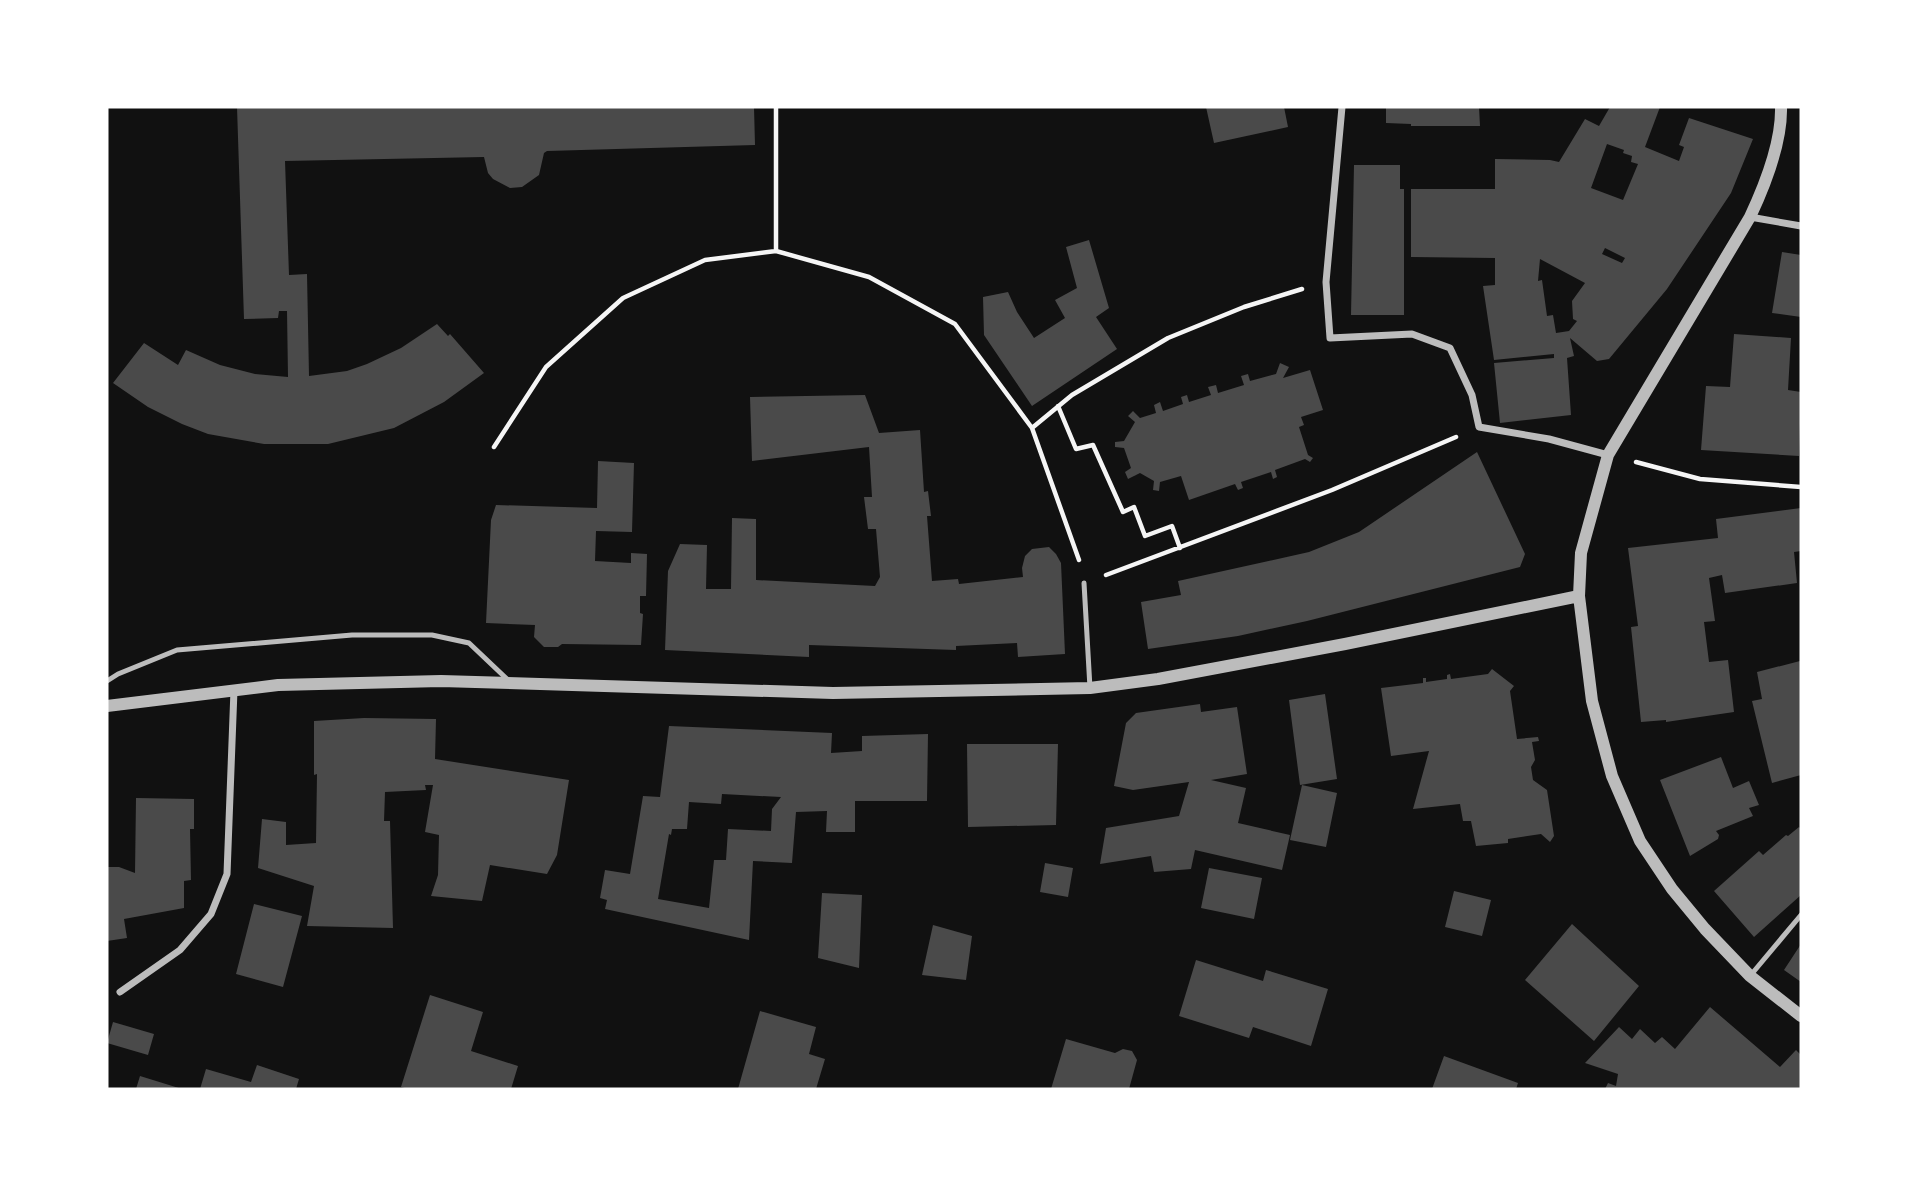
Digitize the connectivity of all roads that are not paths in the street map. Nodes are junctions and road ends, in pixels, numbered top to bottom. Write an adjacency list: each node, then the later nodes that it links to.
1 (1342, 107): 5 (street)
2 (1781, 107): 3 (street)
3 (1750, 217): 4 (street); 5 (street)
4 (1801, 226)
5 (1608, 455): 7 (street)
6 (1084, 583): 10 (lane)
7 (1580, 596): 10 (street); 14 (street)
8 (107, 681): 9 (lane)
9 (510, 682): 10 (street); 11 (street)
10 (1090, 688)
11 (234, 689): 12 (street); 15 (street)
12 (107, 706)
13 (1801, 915): 14 (lane)
14 (1750, 976): 16 (street)
15 (120, 992)
16 (1801, 1016)

